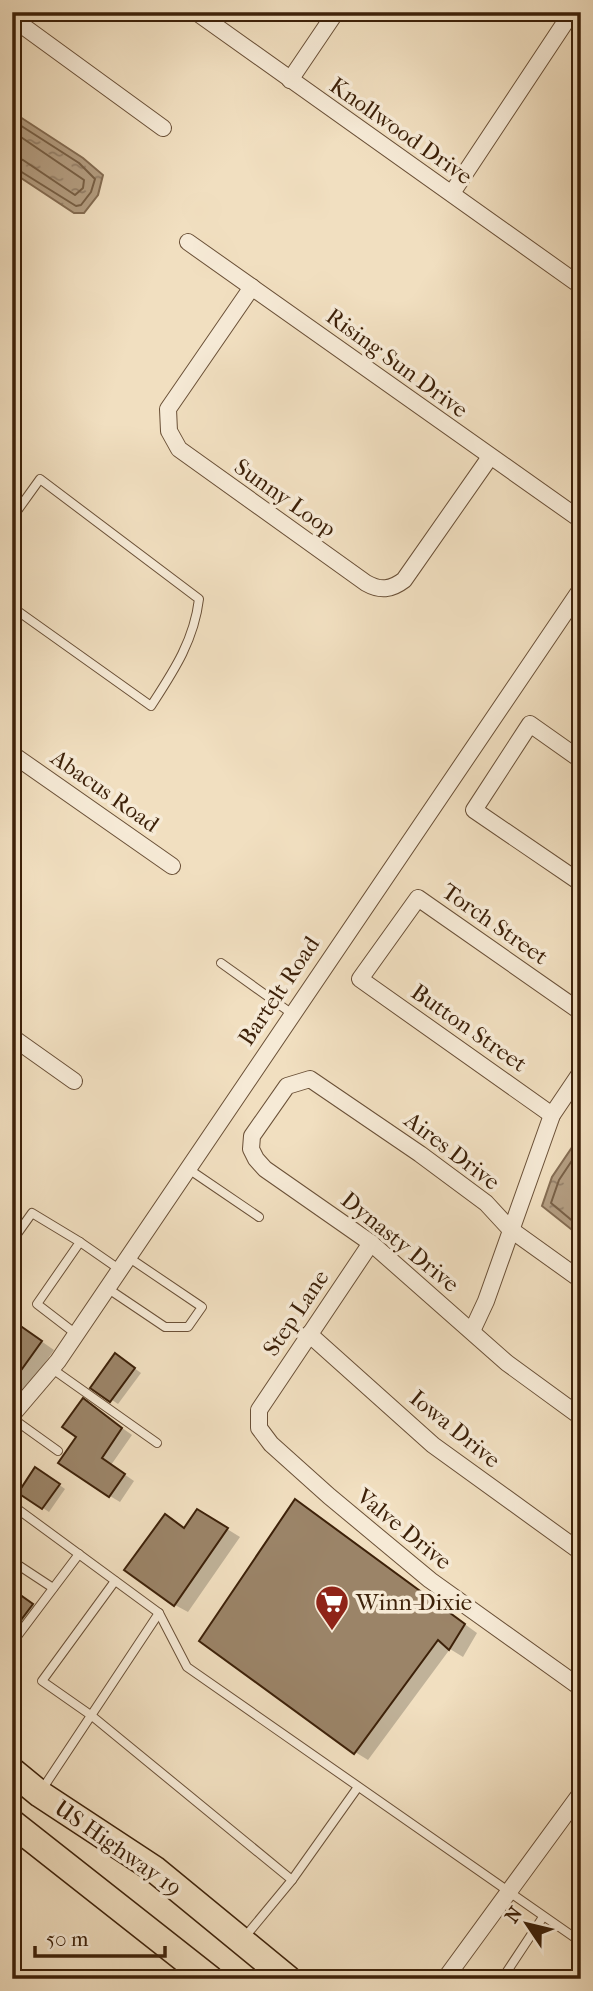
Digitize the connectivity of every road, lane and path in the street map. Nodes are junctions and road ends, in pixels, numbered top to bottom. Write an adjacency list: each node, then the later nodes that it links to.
1 (196, 12): 5 (street, Knollwood Drive)
2 (336, 12): 5 (street)
3 (572, 12): 7 (street)
4 (12, 18): 6 (street)
5 (290, 80): 7 (street, Knollwood Drive)
6 (163, 128)
7 (452, 193): 9 (street, Knollwood Drive)
8 (188, 242): 10 (street, Rising Sun Drive)
9 (581, 286)
10 (252, 287): 11 (street, Rising Sun Drive); 11 (street, Sunny Loop)
11 (490, 457): 13 (street, Rising Sun Drive)
12 (12, 518): 15 (lane)
13 (581, 520)
14 (581, 590): 23 (street, Bartelt Road)
15 (12, 607)
16 (12, 754): 18 (street, Abacus Road)
17 (581, 760): 19 (street)
18 (172, 866)
19 (581, 883)
20 (418, 898): 22 (street, Torch Street); 28 (street, Button Street)
21 (220, 963): 23 (lane)
22 (581, 1012)
23 (291, 1013): 29 (street, Bartelt Road)
24 (12, 1037): 26 (street)
25 (581, 1072): 28 (street)
26 (74, 1081)
27 (287, 1086): 31 (street, Aires Drive); 34 (street, Dynasty Drive)
28 (552, 1115): 31 (street)
29 (187, 1168): 30 (lane); 35 (street, Bartelt Road)
30 (260, 1217)
31 (510, 1229): 36 (street, Aires Drive); 38 (street)
32 (12, 1241): 33 (lane)
33 (80, 1242): 35 (lane); 39 (lane)
34 (370, 1243): 38 (street, Dynasty Drive); 40 (street, Step Lane)
35 (123, 1263): 37 (street, Bartelt Road); 37 (lane)
36 (581, 1280)
37 (107, 1287): 39 (street, Bartelt Road)
38 (472, 1331): 44 (street, Dynasty Drive)
39 (76, 1334): 41 (street, Bartelt Road)
40 (309, 1334): 42 (street, Step Lane); 48 (street, Iowa Drive)
41 (51, 1368): 43 (street, Bartelt Road); 45 (lane)
42 (259, 1409): 55 (street, Valve Drive)
43 (12, 1417): 46 (lane)
44 (581, 1417)
45 (157, 1443)
46 (58, 1451)
47 (12, 1505): 49 (lane)
48 (581, 1552)
49 (79, 1554): 51 (lane); 52 (lane)
50 (12, 1561): 52 (lane)
51 (116, 1581): 53 (lane); 56 (lane)
52 (53, 1588): 54 (lane)
53 (159, 1613): 56 (lane); 59 (lane)
54 (12, 1643)
55 (581, 1688)
56 (92, 1716): 61 (lane); 64 (lane)
57 (12, 1772): 61 (highway, US Highway 19)
58 (12, 1778): 61 (highway)
59 (358, 1787): 64 (lane); 65 (lane)
60 (581, 1793): 62 (street)
61 (40, 1794): 67 (highway, US Highway 19)
62 (575, 1814): 65 (street)
63 (17, 1830): 69 (highway, US Highway 19)
64 (292, 1880): 67 (lane)
65 (508, 1894): 66 (lane); 71 (street)
66 (543, 1917): 68 (lane); 72 (lane)
67 (242, 1940): 70 (highway, US Highway 19)
68 (581, 1942)
69 (205, 1977)
70 (288, 1979)
71 (444, 1979)
72 (502, 1979)

